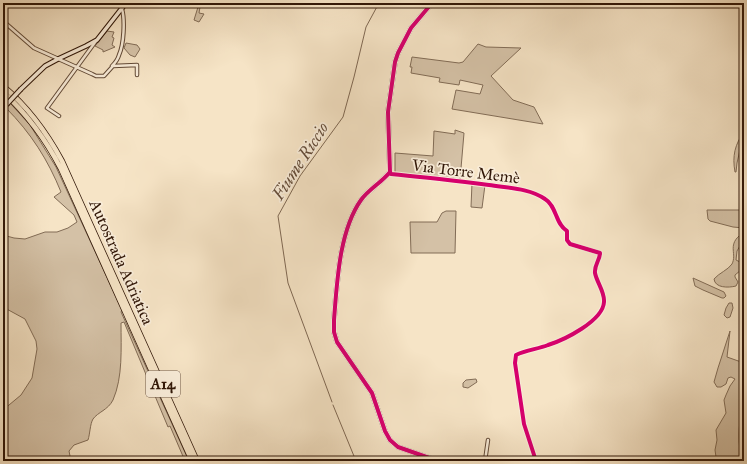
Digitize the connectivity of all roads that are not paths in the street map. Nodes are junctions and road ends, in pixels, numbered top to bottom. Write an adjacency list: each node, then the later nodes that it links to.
1 (126, 3): 3 (street)
2 (432, 3): 14 (street)
3 (122, 9): 5 (street); 7 (street)
4 (3, 21): 6 (street)
5 (97, 40): 6 (street); 8 (street)
6 (58, 59): 8 (street); 12 (street, bridge)
7 (112, 67): 8 (street); 9 (street)
8 (76, 68): 13 (street)
9 (137, 74)
10 (3, 86): 15 (highway, Autostrada Adriatica / A14)
11 (3, 92): 15 (highway, Autostrada Adriatica / A14)
12 (3, 108)
13 (59, 116)
14 (390, 172): 20 (street); 22 (street, Via Torre Memè)
15 (78, 199): 16 (highway, Autostrada Adriatica / A14)
16 (126, 308): 18 (highway, Autostrada Adriatica / A14); 19 (highway, Autostrada Adriatica / A14)
17 (488, 440): 21 (street)
18 (192, 461)
19 (197, 461)
20 (438, 461)
21 (485, 461)
22 (536, 461)

